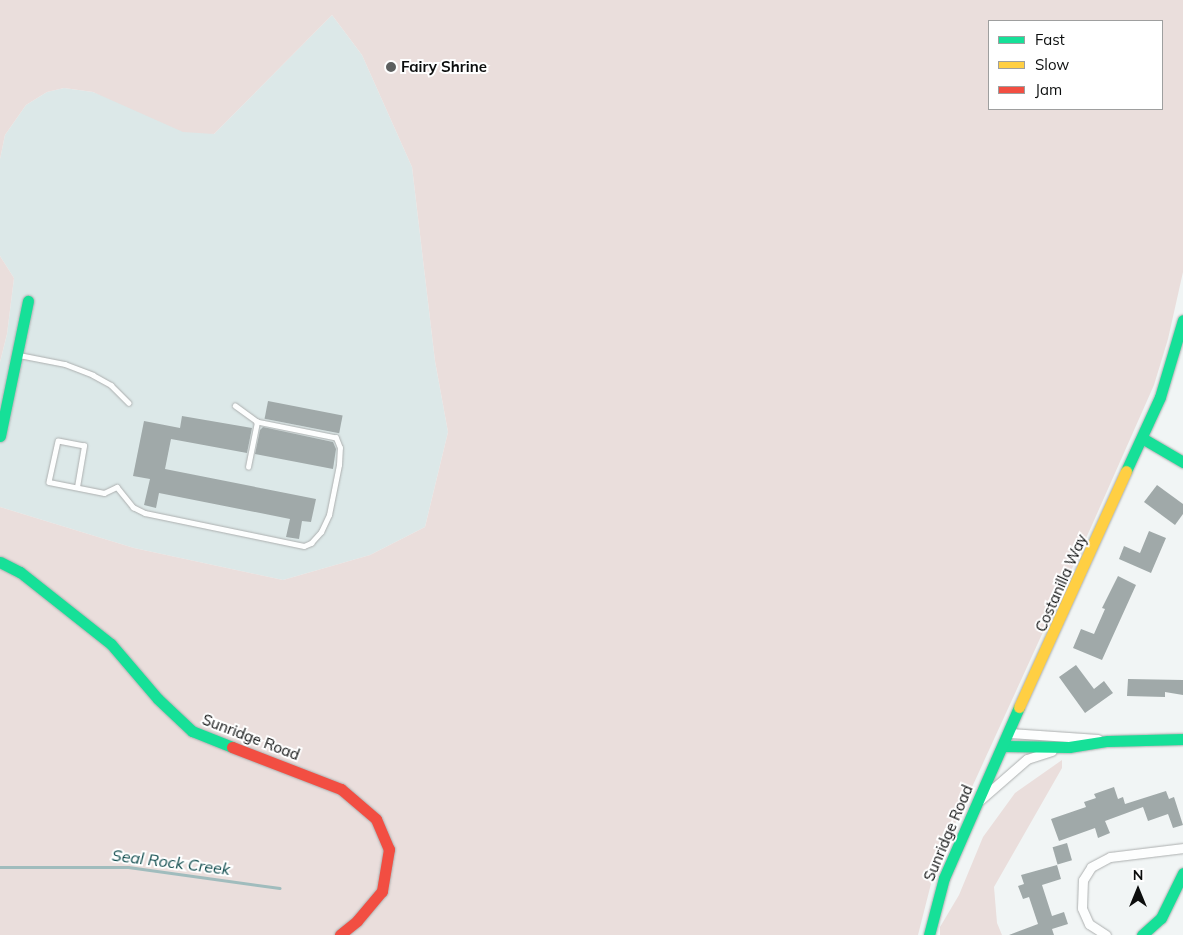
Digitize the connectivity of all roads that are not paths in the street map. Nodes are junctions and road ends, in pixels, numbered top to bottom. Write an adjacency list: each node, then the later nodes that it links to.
1 (28, 301): 3 (street)
2 (1183, 320): 8 (street, Costanilla Way)
3 (18, 355): 4 (lane); 7 (street)
4 (129, 403)
5 (235, 406): 6 (lane)
6 (257, 422): 10 (lane); 11 (lane)
7 (0, 436)
8 (1142, 438): 9 (street); 14 (street, Costanilla Way)
9 (1183, 462)
10 (248, 467)
11 (76, 487): 11 (lane)
12 (0, 562): 20 (street, Sunridge Road)
13 (1183, 739): 15 (street)
14 (1007, 740): 15 (street); 16 (street); 17 (street, Sunridge Road)
15 (1108, 741): 16 (street)
16 (1068, 747): 17 (street)
17 (973, 808): 21 (street, Sunridge Road)
18 (1183, 848): 22 (street)
19 (1183, 873): 23 (street)
20 (340, 935)
21 (929, 935)
22 (1106, 935)
23 (1142, 935)

